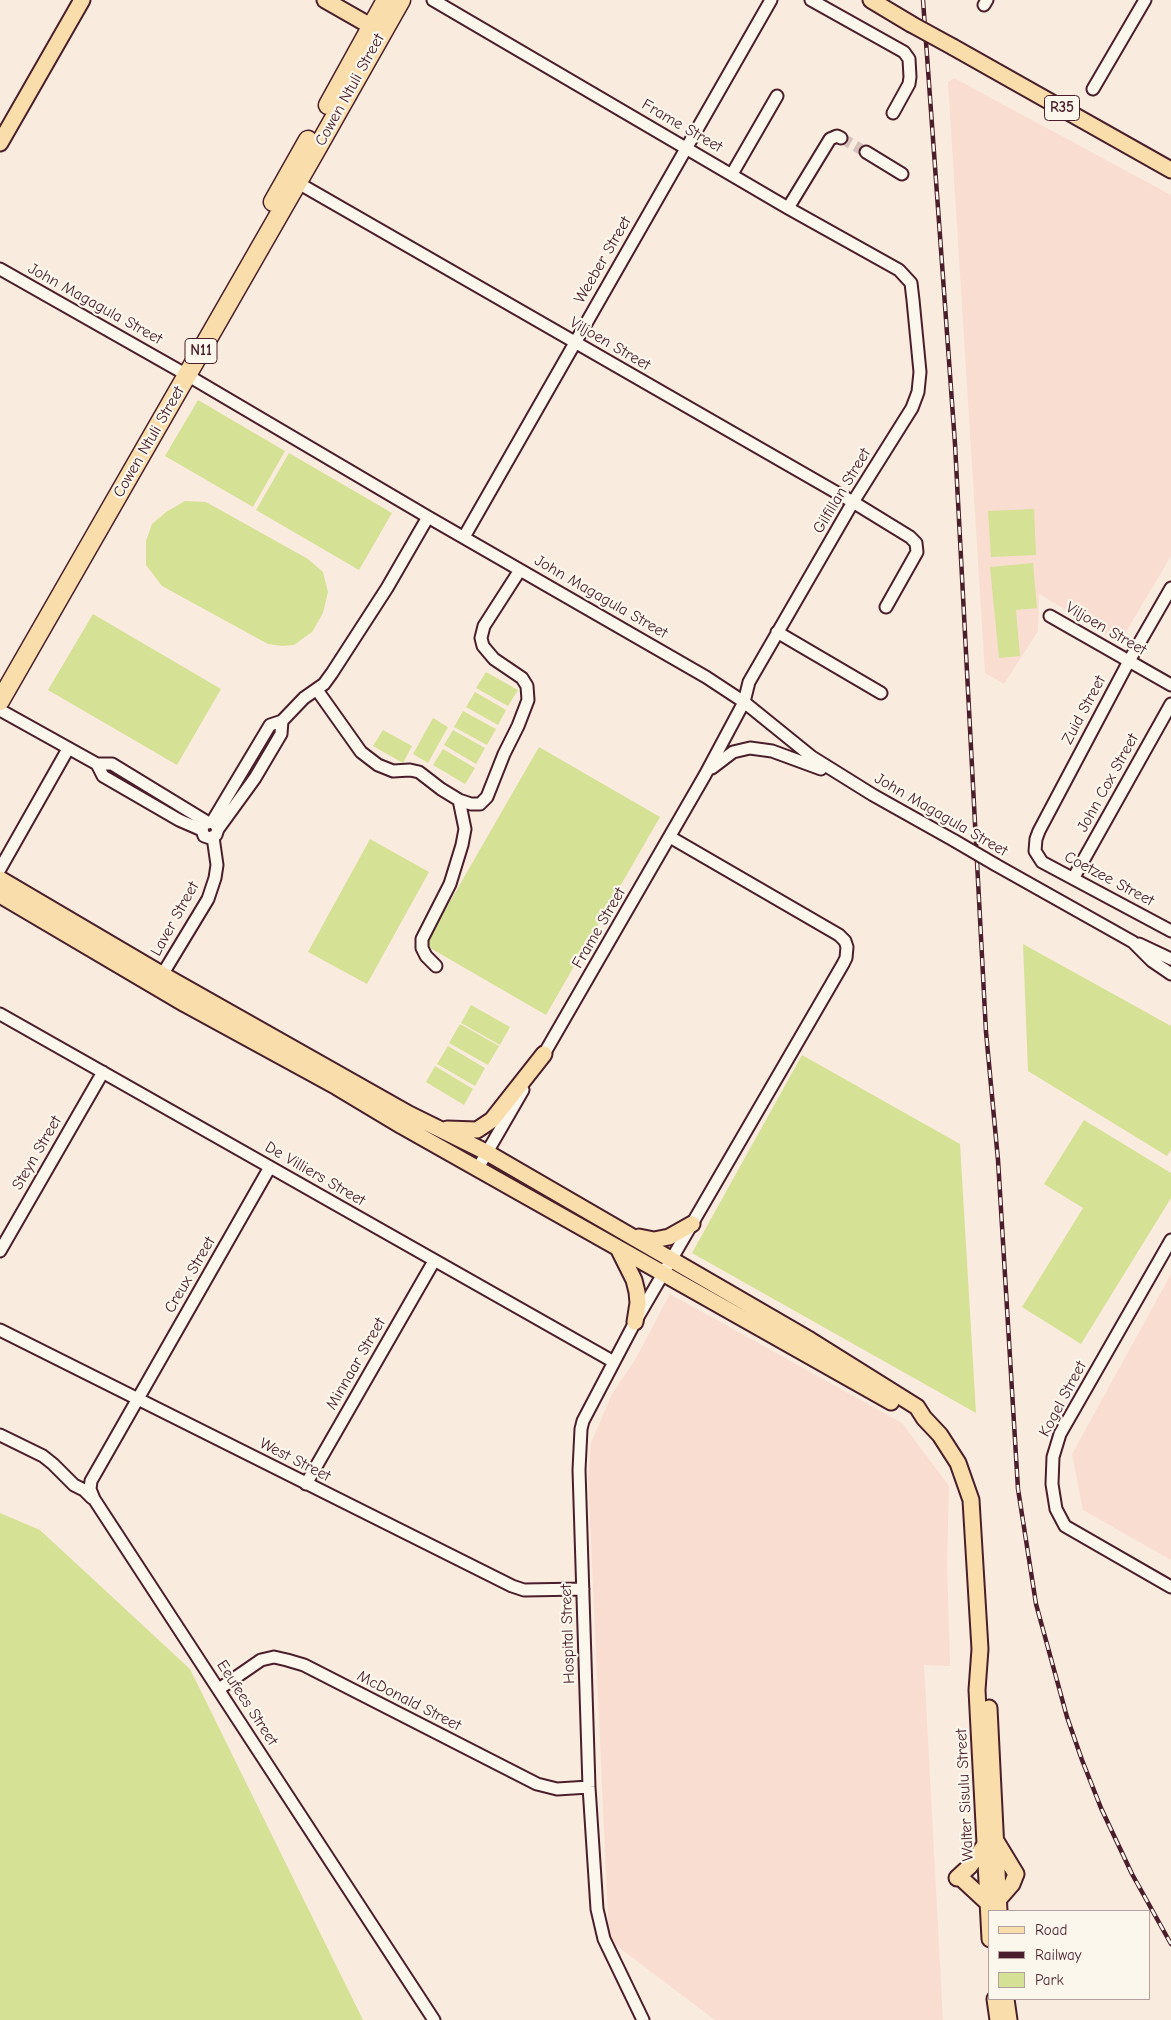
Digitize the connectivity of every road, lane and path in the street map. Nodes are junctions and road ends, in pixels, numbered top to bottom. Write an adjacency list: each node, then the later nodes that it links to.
1 (82, 0): 15 (main road)
2 (325, 0): 10 (main road)
3 (386, 0): 10 (highway, Cowen Ntuli Street / N11)
4 (401, 0): 10 (highway, Cowen Ntuli Street / N11)
5 (433, 0): 16 (street, Frame Street)
6 (771, 0): 16 (street, Weeber Street)
7 (811, 0): 13 (street)
8 (870, 0): 18 (main road, R35, bridge)
9 (1145, 0): 11 (street)
10 (377, 30): 21 (highway, Cowen Ntuli Street / N11)
11 (1094, 89)
12 (777, 96): 19 (street)
13 (892, 113)
14 (842, 138): 22 (street)
15 (0, 143)
16 (686, 148): 19 (street, Frame Street); 25 (street, Weeber Street)
17 (866, 152): 20 (street)
18 (1171, 170)
19 (732, 174): 22 (street, Frame Street)
20 (902, 174)
21 (292, 180): 25 (street, Viljoen Street); 26 (highway, Cowen Ntuli Street / N11)
22 (788, 208): 24 (street, Frame Street)
23 (0, 269): 26 (street, John Magagula Street)
24 (911, 284): 27 (street, Gilfillan Street)
25 (575, 343): 27 (street, Viljoen Street); 29 (street, Weeber Street)
26 (183, 372): 28 (street, John Magagula Street); 36 (highway, Cowen Ntuli Street / N11); 40 (highway, Cowen Ntuli Street / N11)
27 (853, 502): 32 (street, Viljoen Street); 34 (street, Gilfillan Street)
28 (428, 517): 29 (street, John Magagula Street); 38 (street)
29 (464, 537): 30 (street, John Magagula Street)
30 (520, 570): 41 (street, John Magagula Street); 49 (street)
31 (1171, 588): 35 (street, Zuid Street)
32 (886, 607)
33 (1050, 616): 35 (street, Viljoen Street)
34 (778, 632): 39 (street); 41 (street, Gilfillan Street)
35 (1129, 661): 37 (street, Viljoen Street); 53 (street, Zuid Street)
36 (0, 680)
37 (1171, 685)
38 (317, 690): 49 (street); 51 (street)
39 (881, 693)
40 (0, 700)
41 (744, 702): 46 (street, Frame Street); 47 (street, John Magagula Street)
42 (1171, 704): 55 (street, John Cox Street)
43 (0, 710): 44 (street)
44 (68, 749): 45 (street); 54 (street)
45 (97, 764): 48 (street); 50 (street)
46 (705, 775): 47 (street); 52 (street, Frame Street)
47 (841, 776): 59 (street, John Magagula Street, bridge)
48 (163, 794): 50 (street); 51 (street)
49 (459, 800): 61 (street)
50 (156, 806): 51 (street)
51 (210, 828): 63 (street, Laver Street)
52 (670, 837): 65 (street, Frame Street); 72 (street, Hospital Street)
53 (1034, 851): 55 (street, Coetzee Street)
54 (0, 869)
55 (1074, 877): 58 (street, Coetzee Street)
56 (0, 879): 63 (main road)
57 (0, 895): 63 (main road)
58 (1169, 926)
59 (1132, 942): 60 (street); 62 (street, John Magagula Street)
60 (1171, 959)
61 (436, 966)
62 (1171, 974)
63 (159, 980): 67 (main road)
64 (0, 1014): 66 (street, De Villiers Street)
65 (544, 1054): 68 (main road); 69 (street, Frame Street)
66 (103, 1072): 70 (street, De Villiers Street); 76 (street, Steyn Street)
67 (405, 1120): 68 (main road, Walter Sisulu Street); 71 (main road)
68 (438, 1128): 69 (main road, Walter Sisulu Street)
69 (486, 1152): 71 (street, Frame Street); 73 (main road, Walter Sisulu Street)
70 (270, 1167): 78 (street, De Villiers Street); 83 (street, Creux Street)
71 (478, 1168): 75 (main road)
72 (692, 1224): 73 (main road); 77 (street, Hospital Street)
73 (630, 1236): 77 (main road, Walter Sisulu Street)
74 (1171, 1240): 88 (street, Kogel Street)
75 (618, 1247): 79 (main road); 80 (main road)
76 (0, 1251)
77 (672, 1260): 79 (street, Hospital Street); 84 (main road, Walter Sisulu Street)
78 (434, 1261): 82 (street, De Villiers Street); 86 (street, Minnaar Street)
79 (665, 1274): 80 (street, Hospital Street); 84 (main road)
80 (635, 1322): 82 (street, Hospital Street)
81 (0, 1330): 83 (street, West Street)
82 (614, 1362): 89 (street, Hospital Street)
83 (138, 1400): 86 (street, West Street); 87 (street)
84 (924, 1418): 92 (main road, Walter Sisulu Street)
85 (0, 1435): 87 (street)
86 (306, 1484): 89 (street, West Street)
87 (94, 1499): 90 (street, Eeufees Street)
88 (1171, 1587)
89 (583, 1589): 91 (street, Hospital Street)
90 (219, 1689): 91 (street, McDonald Street); 96 (street, Eeufees Street)
91 (589, 1787): 97 (street, Hospital Street)
92 (989, 1843): 93 (main road, Walter Sisulu Street); 93 (main road); 93 (main road)
93 (995, 1905)
94 (995, 2000): 98 (main road)
95 (1006, 2000): 99 (main road)
96 (434, 2020)
97 (644, 2020)
98 (998, 2020)
99 (1009, 2020)

